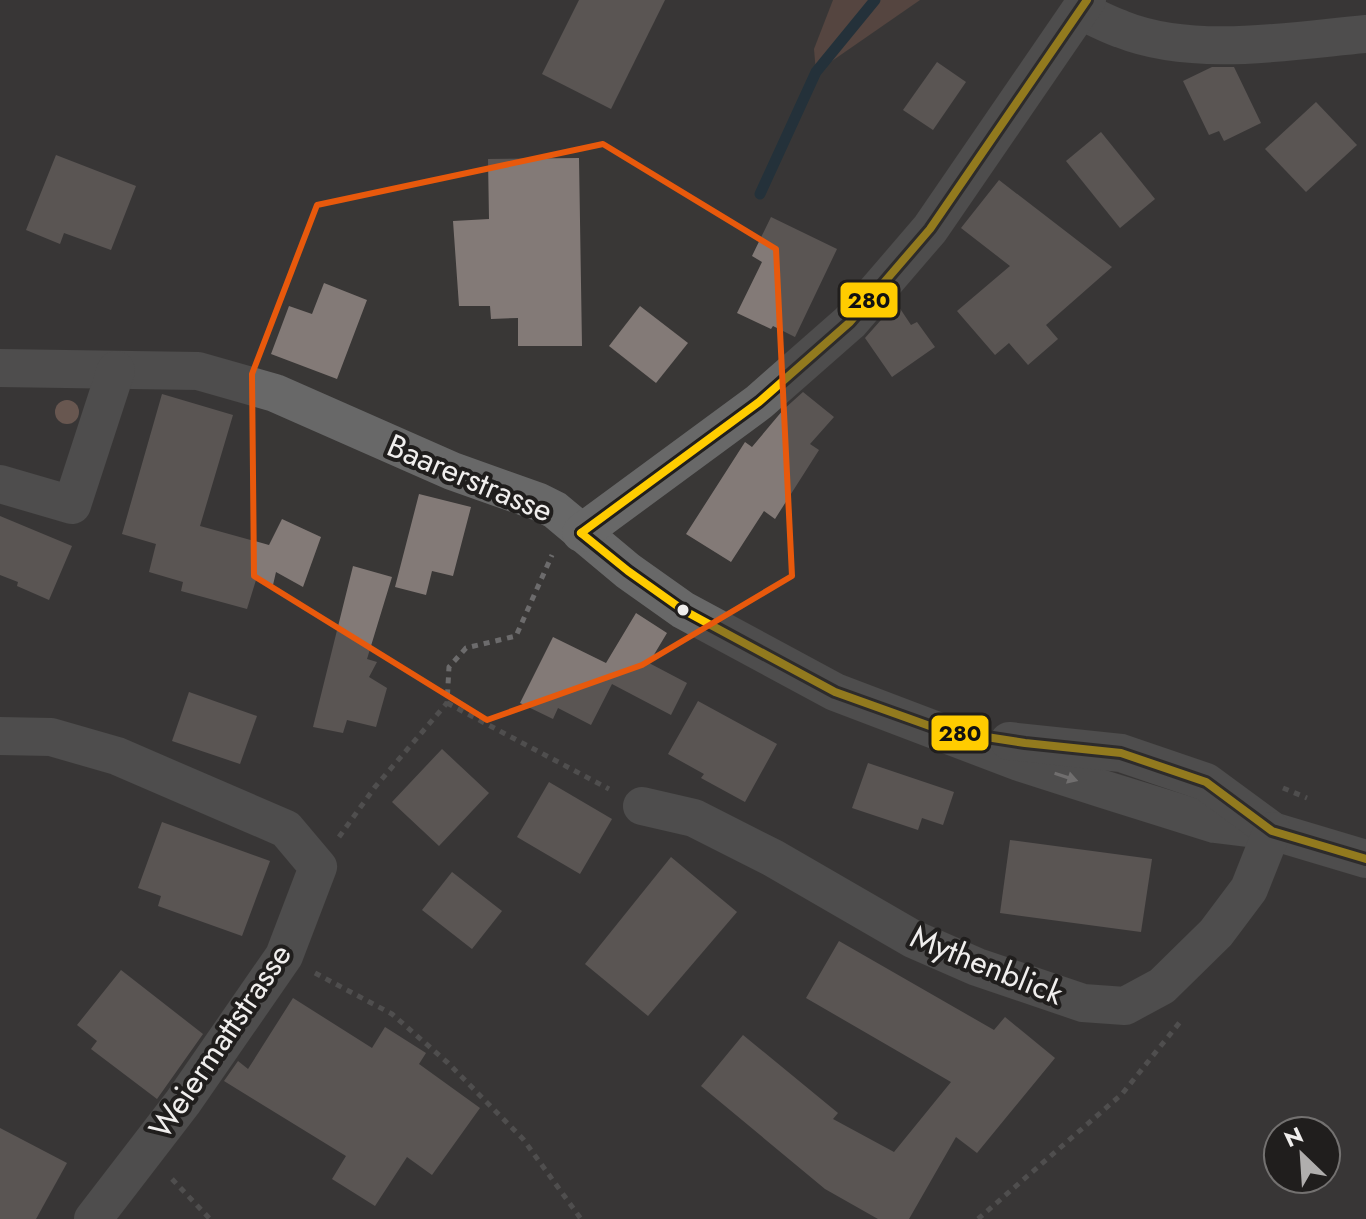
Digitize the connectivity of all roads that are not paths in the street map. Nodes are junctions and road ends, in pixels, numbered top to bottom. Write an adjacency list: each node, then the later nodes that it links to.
1 (1084, 5): 2 (street); 6 (street)
2 (1366, 34)
3 (0, 368): 4 (street, Baarerstrasse)
4 (116, 370): 5 (street); 6 (street, Baarerstrasse)
5 (0, 484)
6 (581, 533): 9 (street, Baarerstrasse)
7 (0, 736): 11 (street, Weiermattstrasse)
8 (642, 806): 9 (street, Mythenblick)
9 (1272, 831): 10 (street, Baarerstrasse)
10 (1366, 859)
11 (93, 1219)

